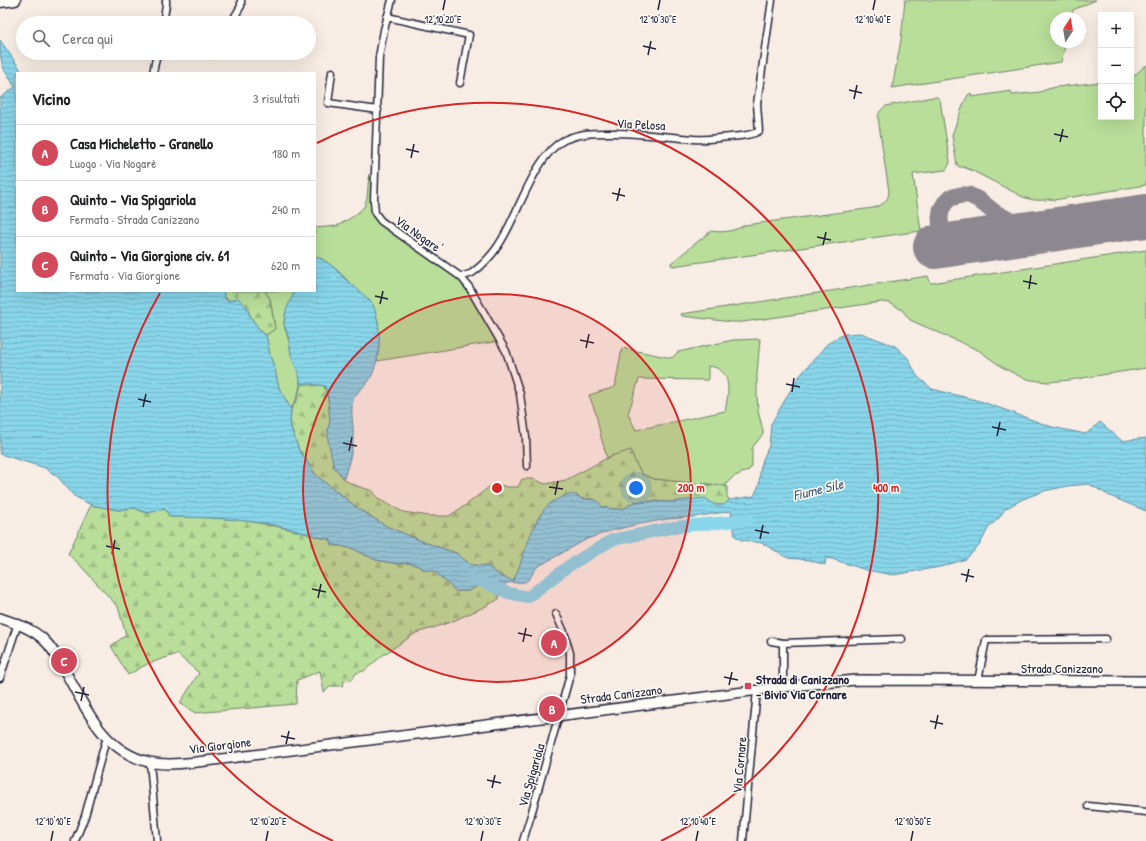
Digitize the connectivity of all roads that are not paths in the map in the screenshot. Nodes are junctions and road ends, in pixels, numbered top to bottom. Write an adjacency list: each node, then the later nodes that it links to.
1 (8, 0): 2 (main road)
2 (15, 0)
3 (166, 0): 7 (street)
4 (241, 0): 8 (street)
5 (392, 0): 9 (street, Via Nogare')
6 (772, 0): 15 (street, Via Pelosa)
7 (164, 16)
8 (235, 16)
9 (387, 17): 13 (street); 14 (street, Via Nogare')
10 (156, 60): 11 (street)
11 (153, 72)
12 (332, 72): 14 (street)
13 (460, 83)
14 (378, 110): 15 (street, Via Nogare')
15 (461, 277): 16 (street, Via Nogare')
16 (527, 466)
17 (556, 614): 29 (street, Via Spigariola)
18 (0, 618): 19 (street, Via Giorgione)
19 (18, 623): 24 (street); 30 (street, Via Giorgione)
20 (902, 639): 23 (street)
21 (1106, 639): 26 (street)
22 (771, 641): 23 (street)
23 (783, 642): 27 (street)
24 (0, 678)
25 (1146, 680): 26 (street, Strada Canizzano)
26 (978, 681): 27 (street, Strada Canizzano)
27 (783, 687): 28 (street, Strada Canizzano)
28 (757, 690): 29 (street, Strada Canizzano); 38 (street, Via Cornare)
29 (559, 715): 31 (street, Strada Canizzano); 37 (street, Via Spigariola)
30 (108, 739): 32 (street, Via Giorgione); 35 (street)
31 (342, 744): 32 (street, Via Giorgione)
32 (150, 762): 36 (street)
33 (1088, 806): 34 (street)
34 (1146, 812)
35 (76, 841)
36 (157, 841)
37 (523, 841)
38 (743, 841)

